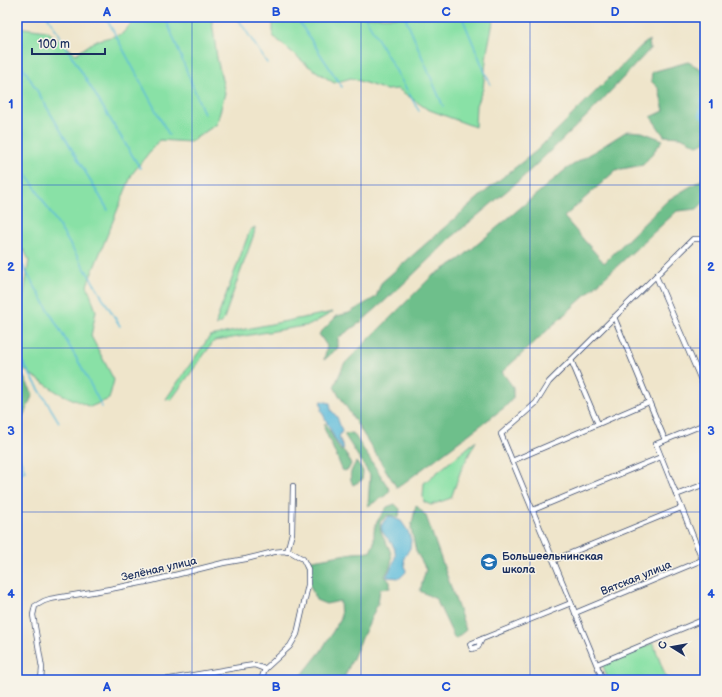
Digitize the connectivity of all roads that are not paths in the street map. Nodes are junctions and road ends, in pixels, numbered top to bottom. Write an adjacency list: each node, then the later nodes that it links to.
1 (705, 245): 2 (street)
2 (656, 276): 3 (street); 5 (street)
3 (614, 317): 4 (street); 6 (street)
4 (571, 360): 7 (street); 11 (street)
5 (705, 389)
6 (649, 402): 7 (street); 9 (street)
7 (598, 424): 11 (street)
8 (705, 424): 9 (street)
9 (665, 440): 10 (street)
10 (661, 458): 14 (street); 16 (street)
11 (512, 461): 16 (street)
12 (705, 484): 14 (street)
13 (293, 486): 19 (street)
14 (676, 495): 15 (street)
15 (681, 508): 18 (street); 20 (street)
16 (533, 510): 20 (street)
17 (705, 543): 18 (street)
18 (697, 547): 21 (street)
19 (289, 552): 28 (street); 29 (street, Зелёная улица)
20 (554, 560): 23 (street)
21 (702, 560): 22 (street); 24 (street, Вятская улица)
22 (705, 566)
23 (572, 603): 24 (street); 26 (street)
24 (575, 613): 27 (street)
25 (705, 618): 27 (street)
26 (482, 639)
27 (596, 664): 32 (street)
28 (265, 669): 30 (street); 31 (street)
29 (41, 680)
30 (164, 680)
31 (261, 680)
32 (603, 680)

